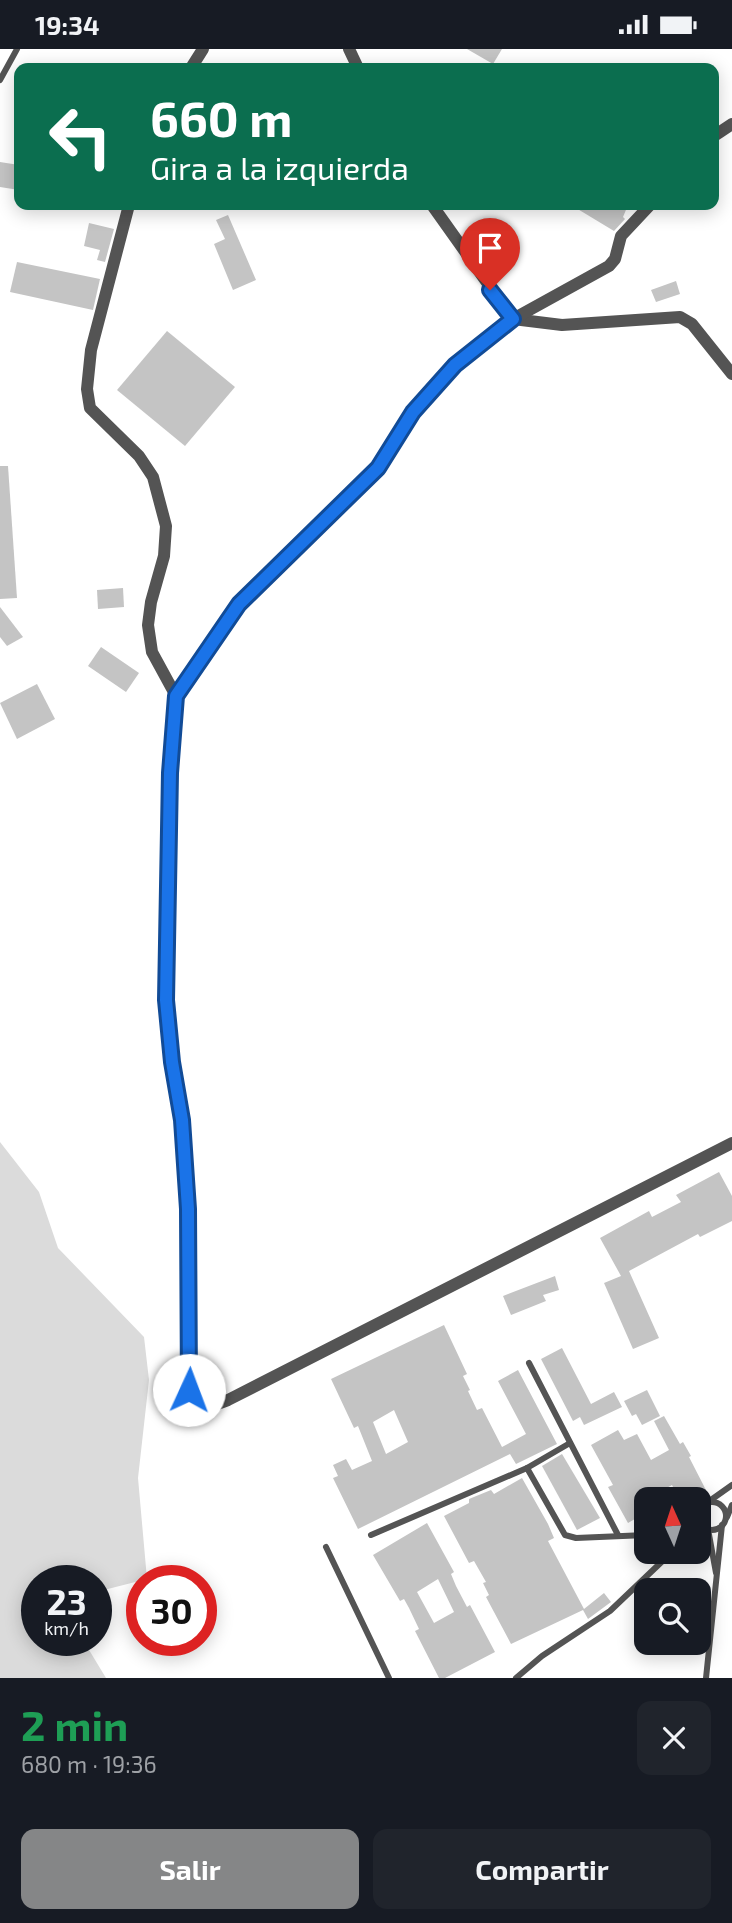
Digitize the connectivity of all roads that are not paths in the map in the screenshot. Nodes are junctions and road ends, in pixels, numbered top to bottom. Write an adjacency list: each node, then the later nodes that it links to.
1 (17, 49): 2 (lane)
2 (0, 80)
3 (128, 210): 8 (street)
4 (436, 210): 6 (street)
5 (645, 210): 6 (street)
6 (513, 319): 7 (street); 8 (street)
7 (732, 374)
8 (176, 696): 9 (street)
9 (732, 1143)
10 (529, 1363): 11 (lane)
11 (570, 1443): 12 (lane); 20 (lane)
12 (527, 1468): 19 (lane); 20 (lane)
13 (732, 1485): 14 (lane)
14 (711, 1500)
15 (711, 1502): 17 (lane)
16 (732, 1505): 17 (lane)
17 (724, 1523): 18 (lane); 25 (lane)
18 (711, 1525)
19 (372, 1535)
20 (618, 1535): 21 (lane)
21 (634, 1535)
22 (326, 1547): 26 (lane)
23 (711, 1557): 25 (lane)
24 (658, 1565): 27 (lane)
25 (718, 1581): 28 (lane)
26 (389, 1678)
27 (516, 1678)
28 (706, 1678)

